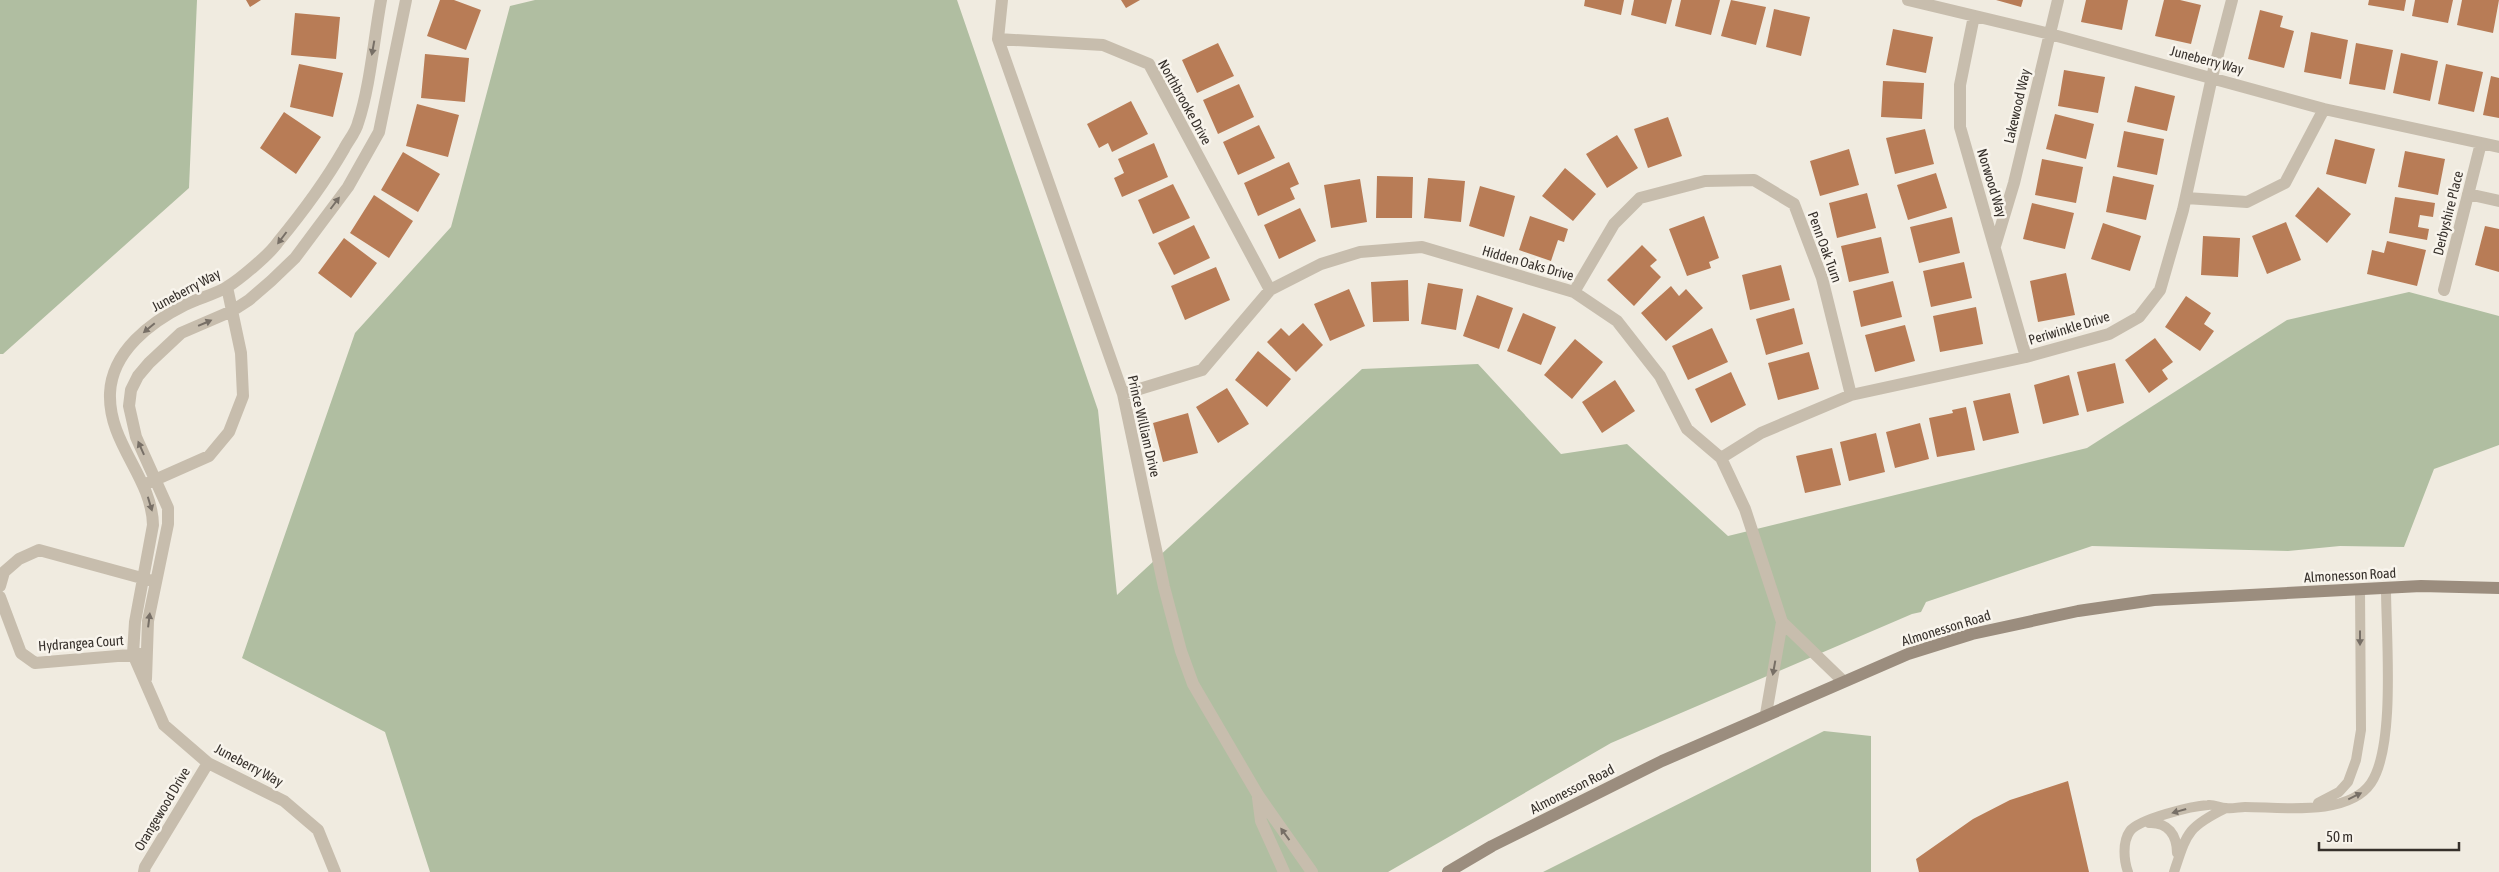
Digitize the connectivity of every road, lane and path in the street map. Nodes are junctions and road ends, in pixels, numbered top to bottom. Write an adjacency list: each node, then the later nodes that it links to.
1 (383, 0): 6 (street); 12 (street, Juneberry Way, one-way to 12)
2 (1002, 0): 9 (street, Prince William Drive)
3 (1908, 0): 7 (street, Juneberry Way)
4 (2058, 0): 8 (street, Lakewood Way)
5 (2232, 0): 10 (street, Periwinkle Drive)
6 (404, 3): 13 (street, Juneberry Way)
7 (1974, 16): 8 (street, Juneberry Way); 21 (street, Norwood Way)
8 (2050, 34): 10 (street, Juneberry Way); 21 (street, Lakewood Way)
9 (998, 39): 23 (street, Northbrooke Drive); 28 (street, Prince William Drive)
10 (2212, 77): 11 (street, Juneberry Way); 17 (street, Periwinkle Drive)
11 (2324, 109): 14 (street, Juneberry Way); 17 (street)
12 (358, 124): 13 (street); 19 (street, Juneberry Way)
13 (379, 132): 20 (street, Juneberry Way, one-way to 13)
14 (2481, 143): 15 (street, Juneberry Way); 16 (street, Derbyshire Place)
15 (2499, 147)
16 (2468, 194): 18 (street); 24 (street, Derbyshire Place)
17 (2186, 198): 27 (street, Periwinkle Drive)
18 (2499, 201)
19 (303, 210): 20 (street); 22 (street, Juneberry Way, one-way to 22)
20 (320, 224): 26 (street, Juneberry Way)
21 (1995, 246): 27 (street, Norwood Way)
22 (227, 287): 26 (street); 32 (street, Juneberry Way, one-way to 32)
23 (1270, 290): 25 (street, Hidden Oaks Drive); 28 (street, Hidden Oaks Drive)
24 (2444, 290)
25 (1574, 292): 29 (street, Penn Oak Turn); 30 (street, Hidden Oaks Drive)
26 (232, 311): 31 (street); 31 (street, Juneberry Way, one-way to 26)
27 (2026, 357): 29 (street, Periwinkle Drive)
28 (1123, 394): 45 (street, Prince William Drive)
29 (1851, 395): 30 (street, Periwinkle Drive)
30 (1721, 458): 40 (street, Hidden Oaks Drive)
31 (156, 479): 32 (street); 34 (street, Juneberry Way)
32 (144, 484): 33 (street, Juneberry Way, one-way to 33)
33 (142, 578): 34 (street); 35 (street); 41 (street, Juneberry Way)
34 (155, 581): 41 (street, Juneberry Way, one-way to 34)
35 (0, 586)
36 (2386, 588): 37 (main road, Almonesson Road); 38 (main road, Almonesson Road); 47 (lane, one-way to 36)
37 (2499, 588)
38 (2360, 589): 42 (main road, Almonesson Road); 47 (lane, one-way to 47)
39 (0, 597): 41 (street, Hydrangea Court)
40 (1782, 622): 42 (street, Hidden Oaks Drive); 43 (street, Hidden Oaks Drive, one-way to 43)
41 (140, 654): 44 (street, Juneberry Way)
42 (1843, 681): 43 (main road, Almonesson Road)
43 (1766, 714): 54 (main road, Almonesson Road)
44 (208, 763): 50 (street, Orangewood Drive); 51 (street, Juneberry Way)
45 (1258, 796): 52 (street, Prince William Drive); 53 (street, Prince William Drive, one-way to 45)
46 (2226, 808): 47 (lane); 48 (lane, one-way to 48); 49 (lane)
47 (2308, 808)
48 (2142, 824): 49 (lane); 55 (lane)
49 (2177, 861): 56 (lane)
50 (144, 872)
51 (335, 872)
52 (1284, 872)
53 (1312, 872)
54 (1448, 872)
55 (2128, 872)
56 (2174, 872)

